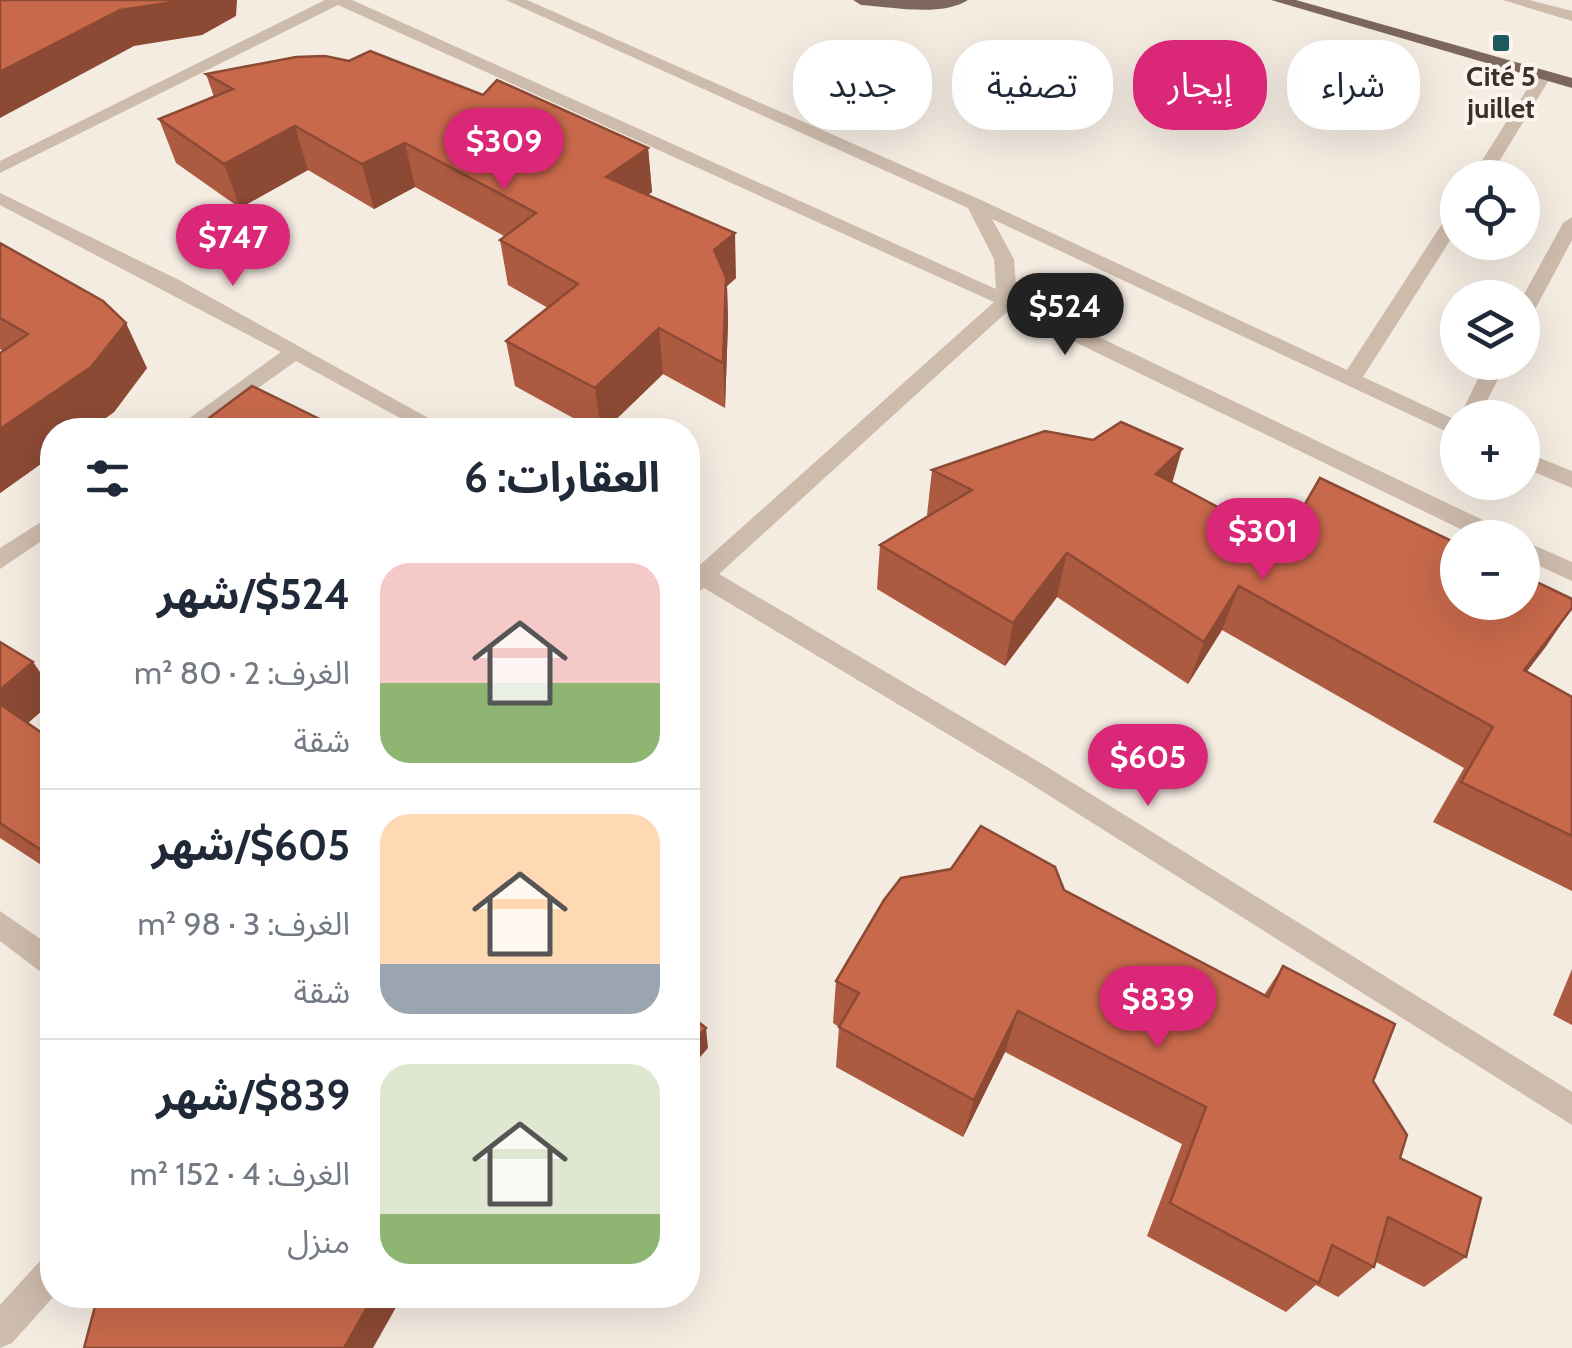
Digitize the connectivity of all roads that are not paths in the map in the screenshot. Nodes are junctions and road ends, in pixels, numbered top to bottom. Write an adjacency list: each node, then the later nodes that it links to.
1 (338, 0): 11 (street); 17 (street)
2 (514, 0): 13 (street)
3 (861, 0): 4 (main road)
4 (960, 0)
5 (1279, 0): 8 (main road)
6 (1511, 0): 7 (street)
7 (1572, 16)
8 (1544, 76): 9 (main road); 10 (street)
9 (1572, 83)
10 (1491, 160)
11 (0, 168)
12 (0, 198): 18 (street)
13 (975, 204): 17 (street); 19 (street)
14 (1572, 223): 16 (street)
15 (1440, 241): 19 (street)
16 (1540, 282)
17 (1006, 301): 25 (street); 29 (street)
18 (296, 351): 20 (street); 21 (street)
19 (1352, 380): 22 (street)
20 (201, 418)
21 (417, 418)
22 (1440, 422)
23 (1540, 466): 24 (street)
24 (1572, 480)
25 (1462, 520)
26 (40, 532): 28 (street)
27 (1540, 557): 30 (street)
28 (0, 560)
29 (700, 570)
30 (1572, 572)
31 (700, 582): 34 (street)
32 (0, 924): 33 (street)
33 (40, 955)
34 (1572, 1110)
35 (40, 1286): 36 (street)
36 (0, 1330)

